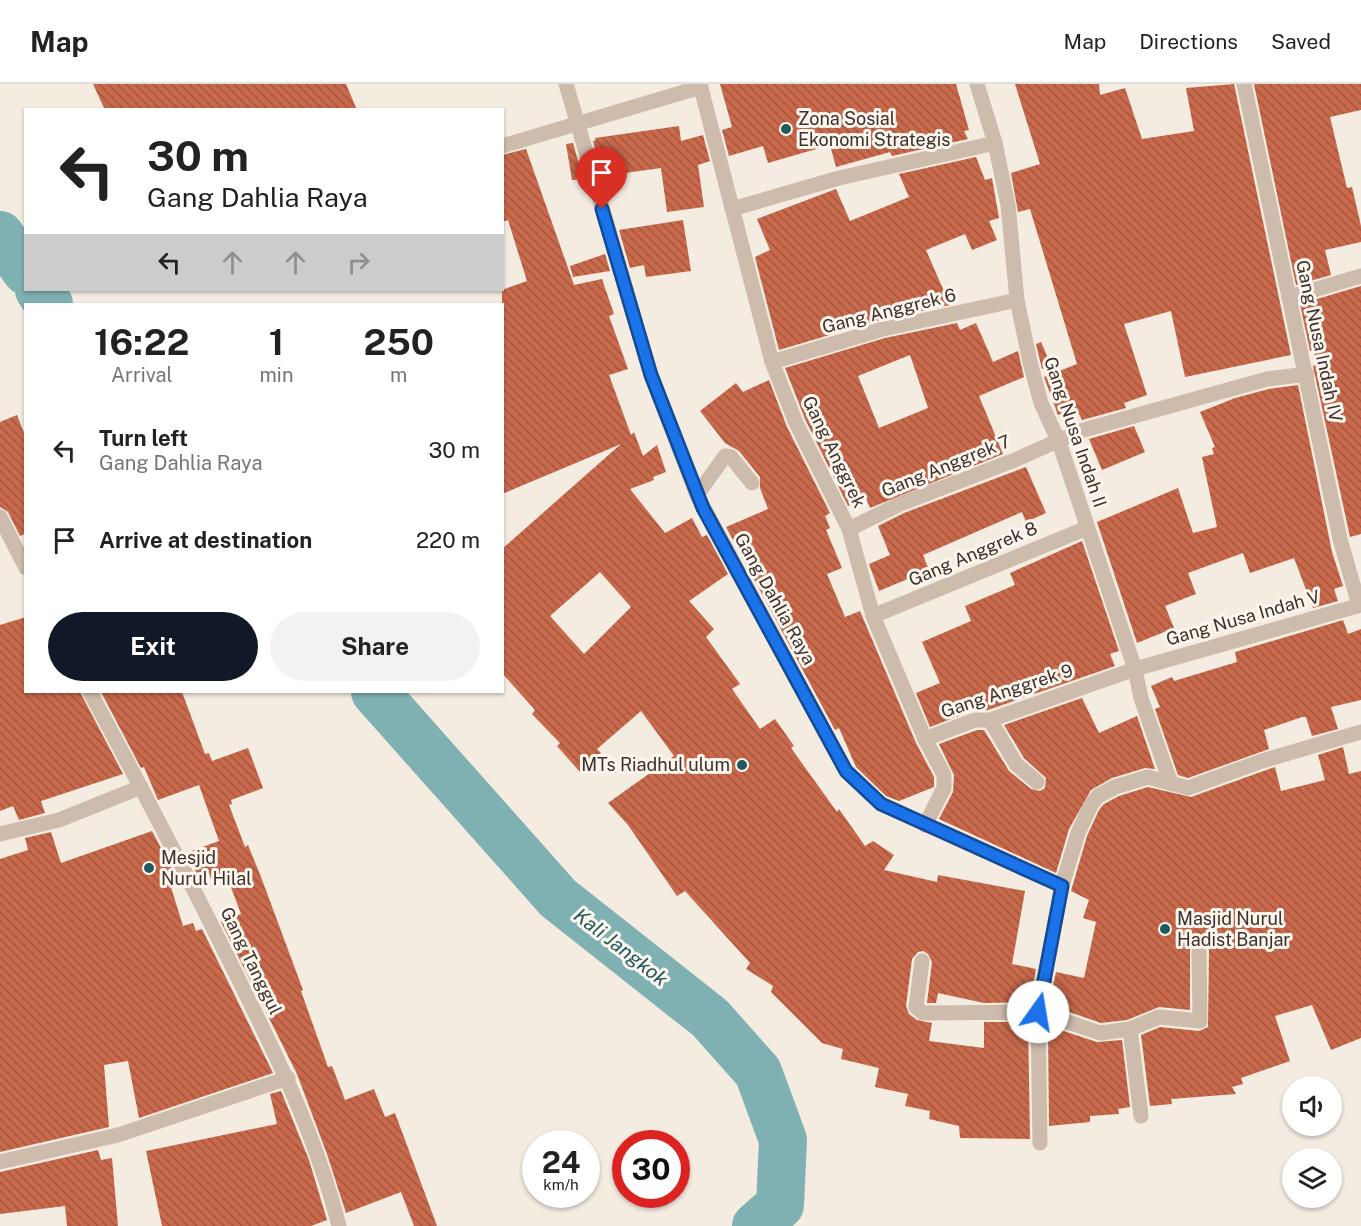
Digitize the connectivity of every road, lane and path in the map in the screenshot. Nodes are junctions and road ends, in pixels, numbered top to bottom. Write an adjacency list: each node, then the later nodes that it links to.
1 (566, 84): 5 (street, Gang Dahlia Raya)
2 (977, 84): 6 (street, Gang Nusa Indah II)
3 (1244, 84): 10 (street, Gang Nusa Indah IV)
4 (700, 86): 5 (street); 8 (street, Gang Anggrek)
5 (578, 124): 7 (street); 16 (street, Gang Dahlia Raya)
6 (995, 143): 8 (street); 11 (street, Gang Nusa Indah II)
7 (504, 145)
8 (732, 209): 12 (street, Gang Anggrek)
9 (1361, 276): 10 (street)
10 (1290, 297): 13 (street, Gang Nusa Indah IV)
11 (1017, 300): 12 (street, Gang Anggrek 6); 14 (street, Gang Nusa Indah II)
12 (772, 362): 18 (street, Gang Anggrek)
13 (1307, 374): 14 (street, Gang Anggrek 7); 21 (street, Gang Nusa Indah IV)
14 (1059, 442): 18 (street, Gang Anggrek 7); 19 (street, Gang Nusa Indah II)
15 (752, 483): 16 (street)
16 (697, 495): 31 (street, Gang Dahlia Raya)
17 (0, 517): 20 (street)
18 (849, 528): 22 (street, Gang Anggrek)
19 (1087, 528): 22 (street, Gang Anggrek 8); 23 (street, Gang Nusa Indah II)
20 (24, 564)
21 (1360, 605): 23 (street, Gang Nusa Indah V)
22 (873, 616): 27 (street, Gang Anggrek)
23 (1135, 669): 25 (street, Gang Anggrek 9); 29 (street, Gang Nusa Indah II)
24 (91, 693): 30 (street, Gang Tanggul)
25 (990, 720): 27 (street, Gang Anggrek 9); 28 (street)
26 (1361, 732): 29 (street)
27 (925, 738): 31 (street, Gang Anggrek)
28 (1037, 782)
29 (1171, 784): 33 (street)
30 (141, 787): 32 (street); 38 (street, Gang Tanggul)
31 (926, 825): 33 (street, Gang Dahlia Raya)
32 (0, 834)
33 (1062, 886): 36 (street)
34 (1199, 951): 37 (street)
35 (922, 961): 36 (street)
36 (1038, 1012): 37 (street); 40 (street)
37 (1130, 1029): 39 (street)
38 (288, 1078): 41 (street); 42 (street, Gang Tanggul)
39 (1141, 1116)
40 (1040, 1143)
41 (0, 1162)
42 (339, 1226)

